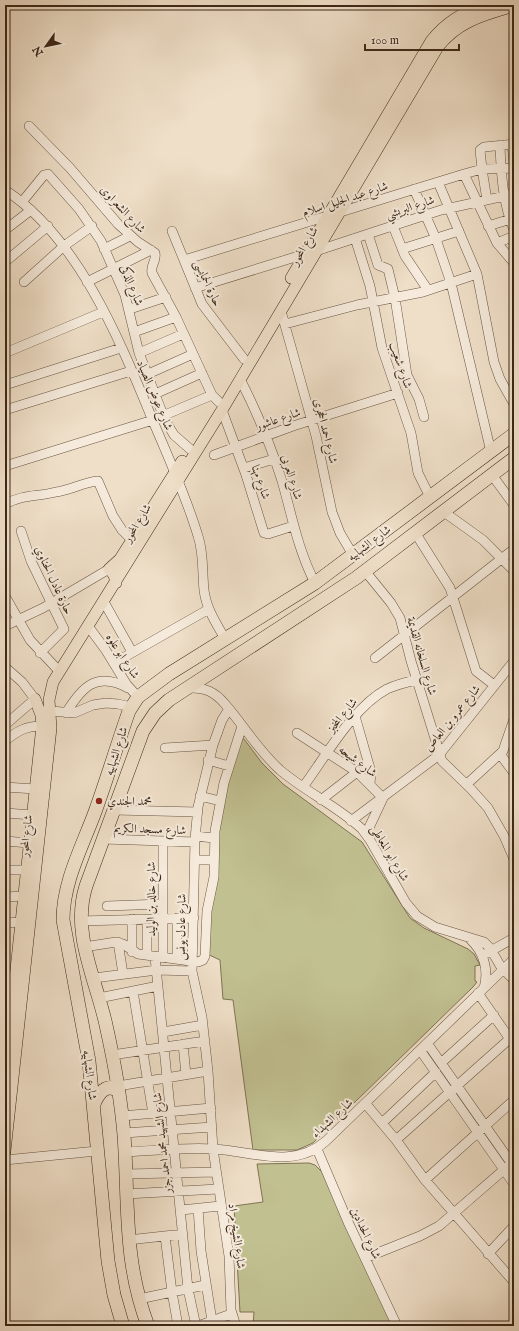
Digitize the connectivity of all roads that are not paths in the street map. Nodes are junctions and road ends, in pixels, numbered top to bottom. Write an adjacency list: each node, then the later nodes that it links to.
1 (487, 5): 22 (main road, شارع المحور)
2 (514, 6): 20 (main road, شارع المحور)
3 (29, 126): 33 (street, شارع الشعراوى)
4 (513, 144): 5 (street); 6 (street)
5 (500, 145): 7 (street); 9 (street)
6 (514, 163)
7 (501, 168): 8 (street, شارع عبد الجليل اسلام); 9 (street, شارع عبد الجليل اسلام); 14 (street)
8 (514, 168)
9 (482, 169): 10 (street, شارع عبد الجليل اسلام); 15 (street)
10 (464, 174): 11 (street, شارع عبد الجليل اسلام); 17 (street)
11 (438, 182): 12 (street, شارع عبد الجليل اسلام); 18 (street)
12 (414, 189): 20 (street, شارع عبد الجليل اسلام); 21 (street)
13 (5, 190): 16 (street, شارع عوض الصياد)
14 (509, 195): 15 (street, شارع البريشي); 23 (street)
15 (487, 200): 17 (street, شارع البريشي)
16 (22, 202): 19 (street, شارع عوض الصياد); 25 (street, شارع الذكى)
17 (476, 202): 18 (street, شارع البريشي); 27 (street)
18 (449, 208): 21 (street, شارع البريشي); 31 (street)
19 (31, 210): 24 (street, شارع عوض الصياد); 28 (street)
20 (338, 214): 22 (street, شارع عبد الجليل اسلام); 42 (main road, شارع المحور)
21 (425, 215): 26 (street, شارع البريشي); 36 (street)
22 (327, 217): 43 (main road, شارع المحور); 45 (street, شارع عبد الجليل اسلام)
23 (512, 219): 27 (street); 29 (street)
24 (48, 226): 38 (street, شارع عوض الصياد); 46 (street)
25 (92, 226): 38 (street); 39 (street, شارع الذكى)
26 (393, 226): 32 (street, شارع البريشي); 40 (street)
27 (488, 226): 37 (street)
28 (5, 230)
29 (514, 230)
30 (172, 231): 45 (street, حارة الحمايسى)
31 (459, 231): 36 (street); 48 (street)
32 (368, 234): 35 (street, شارع البريشي); 55 (street)
33 (130, 236): 39 (street); 41 (street, شارع الشعراوى)
34 (514, 236): 37 (street)
35 (355, 238): 42 (street, شارع البريشي); 56 (street, شارع شعيب)
36 (436, 239): 40 (street); 51 (street)
37 (497, 243): 44 (street)
38 (64, 246): 49 (street); 50 (street, شارع عوض الصياد)
39 (104, 249): 47 (street, شارع الذكى)
40 (402, 249): 53 (street)
41 (151, 250): 47 (street); 54 (street)
42 (316, 251): 59 (main road, شارع المحور)
43 (305, 254): 52 (street); 59 (main road, شارع المحور)
44 (512, 259)
45 (184, 260): 52 (street, حارة الحمايسى)
46 (5, 262)
47 (114, 270): 50 (street); 57 (street, شارع الذكى)
48 (477, 274): 51 (street); 75 (street)
49 (24, 282)
50 (87, 282): 58 (street, شارع عوض الصياد)
51 (451, 283): 53 (street); 85 (street)
52 (195, 288): 67 (street, حارة الحمايسى)
53 (428, 290): 55 (street)
54 (166, 297): 57 (street); 60 (street)
55 (395, 298): 56 (street); 79 (street)
56 (373, 301): 59 (street); 73 (street, شارع شعيب)
57 (130, 309): 61 (street, شارع الذكى)
58 (103, 312): 63 (street, شارع عوض الصياد); 64 (street)
59 (279, 316): 67 (main road, شارع المحور); 71 (main road, شارع المحور); 81 (street, شارع احمد الحجرى)
60 (176, 317): 61 (street); 62 (street)
61 (134, 332): 65 (street, شارع الذكى)
62 (183, 334): 65 (street); 66 (street)
63 (121, 348): 68 (street, شارع عوض الصياد); 72 (street)
64 (5, 353)
65 (139, 353): 70 (street, شارع الذكى)
66 (193, 354): 69 (street); 70 (street)
67 (244, 358): 76 (main road, شارع المحور)
68 (132, 371): 77 (street); 80 (street, شارع عوض الصياد)
69 (202, 373): 74 (street); 76 (street)
70 (148, 374): 74 (street, شارع الذكى)
71 (240, 379): 76 (main road, شارع المحور); 83 (street, شارع العربى)
72 (5, 385)
73 (398, 393): 81 (street, شارع عاشور); 95 (street, شارع شعيب)
74 (155, 394): 78 (street, شارع الذكى)
75 (514, 404)
76 (216, 407): 78 (street); 84 (street, شارع مهنا); 86 (main road, شارع المحور); 94 (main road, شارع المحور)
77 (5, 410)
78 (164, 416): 80 (street); 86 (street, شارع الذكى)
79 (424, 417)
80 (153, 420): 91 (street); 94 (street, شارع عوض الصياد)
81 (312, 420): 83 (street, شارع عاشور); 104 (street, شارع احمد الحجرى)
82 (514, 434): 85 (highway, شارع الشهابيه)
83 (266, 435): 84 (street, شارع عاشور); 90 (street, شارع العربى)
84 (236, 447): 88 (street, شارع عاشور); 92 (street, شارع مهنا)
85 (496, 448): 87 (highway); 95 (highway, شارع الشهابيه)
86 (190, 449): 94 (main road, شارع المحور)
87 (514, 453)
88 (214, 455)
89 (514, 458): 93 (highway, شارع الشهابيه)
90 (274, 459): 92 (street); 99 (street, شارع العربى)
91 (5, 466)
92 (244, 468): 99 (street, شارع مهنا)
93 (492, 475): 97 (street); 98 (highway, شارع الشهابيه)
94 (176, 477): 102 (main road, شارع المحور); 110 (main road, شارع المحور); 117 (street, شارع عوض الصياد)
95 (430, 497): 104 (highway, شارع الشهابيه)
96 (5, 504): 102 (street)
97 (514, 505)
98 (444, 512): 101 (highway, شارع الشهابيه); 105 (street)
99 (293, 526): 111 (street, شارع العربى)
100 (21, 531): 116 (street, حارة عادل الحناوي)
101 (416, 534): 109 (highway, شارع الشهابيه); 114 (street)
102 (132, 540): 106 (main road, شارع المحور)
103 (514, 549): 105 (street)
104 (348, 558): 108 (highway, شارع الشهابيه); 109 (highway)
105 (502, 559): 107 (street); 114 (street)
106 (109, 569): 110 (main road); 116 (street)
107 (514, 571)
108 (328, 574): 111 (highway, شارع الشهابيه); 112 (highway)
109 (361, 575): 112 (highway, شارع الشهابيه); 121 (street, شارع السلخانه القديمة)
110 (116, 583): 115 (main road, شارع المحور)
111 (315, 583): 122 (highway, شارع الشهابيه)
112 (339, 590): 129 (highway, شارع الشهابيه)
113 (5, 596): 118 (street)
114 (454, 596): 121 (street); 132 (street)
115 (104, 602): 120 (main road, شارع المحور); 123 (street)
116 (51, 603): 118 (street); 124 (street, حارة عادل الحناوي)
117 (209, 609): 122 (street, شارع عوض الصياد); 123 (street)
118 (18, 620): 119 (street); 124 (street)
119 (5, 626)
120 (88, 626): 127 (street, شارع ابو علوه); 130 (main road, شارع المحور)
121 (404, 635): 125 (street); 131 (street, شارع السلخانه القديمة)
122 (225, 639): 135 (highway, شارع الشهابيه)
123 (132, 652): 127 (street)
124 (40, 653): 130 (street)
125 (375, 658)
126 (514, 661): 132 (street, شارع عمرو بن العاص)
127 (114, 663): 135 (street, شارع ابو علوه)
128 (5, 667): 136 (street)
129 (216, 669): 133 (highway, شارع الشهابيه); 134 (street)
130 (59, 671): 138 (main road, شارع المحور)
131 (416, 680): 140 (street, شارع المخبز); 153 (street, شارع السلخانه القديمة)
132 (494, 685): 153 (street, شارع عمرو بن العاص)
133 (186, 688): 134 (street); 150 (highway, شارع الشهابيه)
134 (214, 692): 137 (street, شارع ابو المعاطى)
135 (133, 698): 139 (street); 139 (street); 147 (highway, شارع الشهابيه)
136 (35, 699): 142 (street); 143 (main road, شارع المحور)
137 (229, 709): 144 (street, شارع ابو المعاطى); 148 (street, شارع عادل يونس)
138 (51, 711): 139 (street); 162 (main road, شارع المحور)
139 (66, 713)
140 (355, 716): 151 (street, شارع المخبز); 158 (street)
141 (514, 719): 152 (street)
142 (5, 725)
143 (42, 726): 146 (street); 162 (main road, شارع المحور)
144 (242, 726): 155 (street); 161 (street, شارع ابو المعاطى)
145 (297, 733): 151 (street, شارع شيحه)
146 (5, 741)
147 (119, 742): 150 (highway); 243 (highway, شارع الشهابيه)
148 (213, 745): 149 (street); 154 (street, شارع عادل يونس)
149 (165, 748)
150 (137, 749): 167 (highway, شارع الشهابيه)
151 (328, 753): 156 (street, شارع شيحه); 161 (street, شارع المخبز)
152 (500, 754): 157 (street); 159 (street)
153 (439, 755): 159 (street); 164 (street, شارع عمرو بن العاص)
154 (208, 760): 155 (street); 163 (street, شارع عادل يونس)
155 (229, 766): 165 (street)
156 (357, 772): 158 (street, شارع شيحه); 166 (street)
157 (514, 773)
158 (370, 784): 164 (street, شارع شيحه)
159 (467, 784): 179 (street)
160 (5, 787): 162 (street)
161 (303, 787): 166 (street, شارع ابو المعاطى)
162 (38, 788): 170 (main road, شارع المحور); 204 (main road, شارع المحور)
163 (200, 796): 165 (street); 168 (street, شارع عادل يونس)
164 (383, 798): 171 (street, شارع عمرو بن العاص); 172 (street, شارع عمرو بن العاص)
165 (220, 800): 173 (street)
166 (321, 800): 171 (street, شارع ابو المعاطى)
167 (114, 810): 168 (street); 174 (highway, شارع الشهابيه)
168 (198, 812): 175 (street, شارع عادل يونس)
169 (5, 813): 170 (street)
170 (33, 814): 178 (main road, شارع المحور)
171 (351, 821): 172 (street, شارع ابو المعاطى)
172 (366, 834): 201 (street, شارع ابو المعاطى)
173 (214, 838): 175 (street, شارع مسجد الكريم); 181 (street)
174 (103, 839): 177 (street, شارع مسجد الكريم); 195 (highway, شارع الشهابيه)
175 (195, 839): 177 (street, شارع مسجد الكريم); 180 (street, شارع عادل يونس)
176 (5, 841): 178 (street)
177 (163, 841): 188 (street, شارع خالد بن الوليد)
178 (30, 843): 183 (main road, شارع المحور)
179 (514, 859)
180 (194, 860): 181 (street); 186 (street, شارع عادل يونس)
181 (214, 860): 187 (street)
182 (5, 870): 183 (street)
183 (26, 870): 184 (main road, شارع المحور)
184 (23, 896): 185 (street); 197 (main road, شارع المحور)
185 (5, 897)
186 (194, 898): 187 (street); 191 (street, شارع عادل يونس)
187 (210, 900): 199 (street)
188 (163, 904): 189 (street); 193 (street, شارع خالد بن الوليد)
189 (107, 906)
190 (177, 918): 191 (street); 193 (street); 209 (street)
191 (194, 918): 198 (street, شارع عادل يونس)
192 (147, 919): 193 (street); 194 (street); 208 (street)
193 (163, 919): 208 (street, شارع خالد بن الوليد)
194 (132, 920): 195 (street); 206 (street)
195 (80, 921): 203 (highway, شارع الشهابيه)
196 (5, 922): 197 (street)
197 (21, 922): 204 (main road, شارع المحور)
198 (193, 933): 199 (street); 211 (street, شارع عادل يونس)
199 (206, 933): 211 (street)
200 (514, 938): 205 (street)
201 (470, 939): 205 (street, شارع ابو المعاطى); 207 (street)
202 (118, 942): 203 (street); 206 (street); 214 (street)
203 (84, 947): 215 (highway, شارع الشهابيه)
204 (23, 948): 217 (main road, شارع المحور); 259 (main road, شارع المحور)
205 (491, 950): 207 (street); 213 (street, شارع ابو المعاطى)
206 (132, 952): 208 (street)
207 (482, 955): 220 (street)
208 (155, 956): 209 (street); 212 (street, شارع الشهيد محمد احمد جزر)
209 (177, 959): 211 (street)
210 (514, 959): 213 (street, شارع الشهداء)
211 (192, 966): 212 (street); 223 (street, شارع عادل يونس)
212 (157, 970): 214 (street); 218 (street, شارع الشهيد محمد احمد جزر)
213 (503, 970): 216 (street, شارع ابو المعاطى); 220 (street, شارع الشهداء)
214 (124, 974): 215 (street)
215 (94, 978): 221 (highway, شارع الشهابيه)
216 (514, 980)
217 (10, 981): 234 (main road, شارع المحور)
218 (158, 986): 219 (street); 224 (street, شارع الشهيد محمد احمد جزر)
219 (133, 991): 221 (street); 230 (street)
220 (481, 991): 222 (street); 228 (street, شارع الشهداء)
221 (99, 998): 231 (highway, شارع الشهابيه)
222 (494, 1015): 225 (street); 232 (street)
223 (203, 1025): 224 (street); 226 (street, شارع عادل يونس)
224 (163, 1032): 229 (street, شارع الشهيد محمد احمد جزر)
225 (513, 1039): 240 (street)
226 (205, 1041): 227 (street); 233 (street, شارع عادل يونس)
227 (182, 1044): 229 (street); 236 (street)
228 (424, 1046): 232 (street); 235 (street); 242 (street, شارع الشهداء)
229 (165, 1047): 230 (street); 237 (street, شارع الشهيد محمد احمد جزر)
230 (143, 1050): 231 (street); 238 (street)
231 (112, 1055): 239 (highway, شارع الشهابيه)
232 (441, 1063): 240 (street)
233 (208, 1071): 236 (street); 244 (street, شارع عادل يونس)
234 (5, 1072)
235 (436, 1072): 240 (street); 248 (street)
236 (186, 1075): 237 (street)
237 (168, 1078): 238 (street); 245 (street, شارع الشهيد محمد احمد جزر)
238 (148, 1081): 239 (street); 246 (street)
239 (118, 1089): 243 (highway); 247 (highway, شارع الشهابيه)
240 (453, 1089): 250 (street); 253 (street); 254 (street)
241 (514, 1100): 250 (street)
242 (365, 1103): 248 (street); 256 (street, شارع الشهداء)
243 (94, 1104): 258 (highway, شارع الشهابيه)
244 (210, 1108): 245 (street); 249 (street, شارع عادل يونس)
245 (171, 1112): 246 (street); 251 (street, شارع الشهيد محمد احمد جزر)
246 (153, 1114): 247 (street)
247 (122, 1116): 252 (highway, شارع الشهابيه)
248 (382, 1123): 254 (street)
249 (212, 1127): 251 (street); 255 (street, شارع عادل يونس)
250 (486, 1127): 253 (street); 262 (street)
251 (173, 1130): 252 (street); 257 (street, شارع الشهيد محمد احمد جزر)
252 (124, 1133): 260 (highway, شارع الشهابيه)
253 (478, 1134): 263 (street); 267 (street)
254 (396, 1140): 267 (street)
255 (213, 1149): 256 (street, شارع الشهداء); 257 (street, شارع الشهداء); 264 (street, شارع الشيخ مراد)
256 (317, 1149): 283 (street, شارع الحدادين)
257 (175, 1150): 260 (street, شارع الشهداء); 266 (street, شارع الشهيد محمد احمد جزر)
258 (97, 1151): 261 (street); 275 (highway, شارع الشهابيه)
259 (5, 1152)
260 (125, 1152): 265 (highway, شارع الشهابيه)
261 (5, 1160)
262 (513, 1164): 263 (street)
263 (504, 1170): 268 (street); 277 (street)
264 (216, 1172): 266 (street); 269 (street, شارع الشيخ مراد)
265 (126, 1174): 266 (street); 271 (highway, شارع الشهابيه)
266 (177, 1174): 270 (street, شارع الشهيد محمد احمد جزر)
267 (425, 1180): 277 (street)
268 (514, 1184)
269 (218, 1189): 270 (street); 272 (street, شارع الشيخ مراد)
270 (179, 1192): 271 (street); 276 (street, شارع الشهيد محمد احمد جزر)
271 (126, 1194): 273 (highway, شارع الشهابيه)
272 (220, 1206): 274 (street); 291 (street, شارع الشيخ مراد)
273 (126, 1208): 275 (highway); 281 (highway, شارع الشهابيه)
274 (198, 1208): 276 (street); 284 (street)
275 (103, 1210): 293 (highway, شارع الشهابيه)
276 (181, 1210): 279 (street, شارع الشهيد محمد احمد جزر)
277 (453, 1214): 282 (street); 283 (street)
278 (514, 1226): 282 (street)
279 (183, 1234): 280 (street); 285 (street, شارع الشهيد محمد احمد جزر)
280 (165, 1236): 281 (street); 289 (street)
281 (128, 1240): 290 (highway, شارع الشهابيه)
282 (488, 1254): 286 (street)
283 (365, 1258): 298 (street, شارع الحدادين)
284 (203, 1266): 285 (street); 287 (street)
285 (186, 1269): 288 (street, شارع الشهيد محمد احمد جزر)
286 (514, 1282)
287 (205, 1285): 288 (street); 292 (street)
288 (188, 1288): 289 (street); 296 (street, شارع الشهيد محمد احمد جزر)
289 (172, 1292): 290 (street); 295 (street)
290 (139, 1299): 294 (highway, شارع الشهابيه)
291 (231, 1314): 292 (street); 297 (street, شارع الشيخ مراد)
292 (212, 1321): 296 (street)
293 (123, 1326)
294 (148, 1326)
295 (178, 1326)
296 (197, 1326)
297 (236, 1326)
298 (396, 1326)

